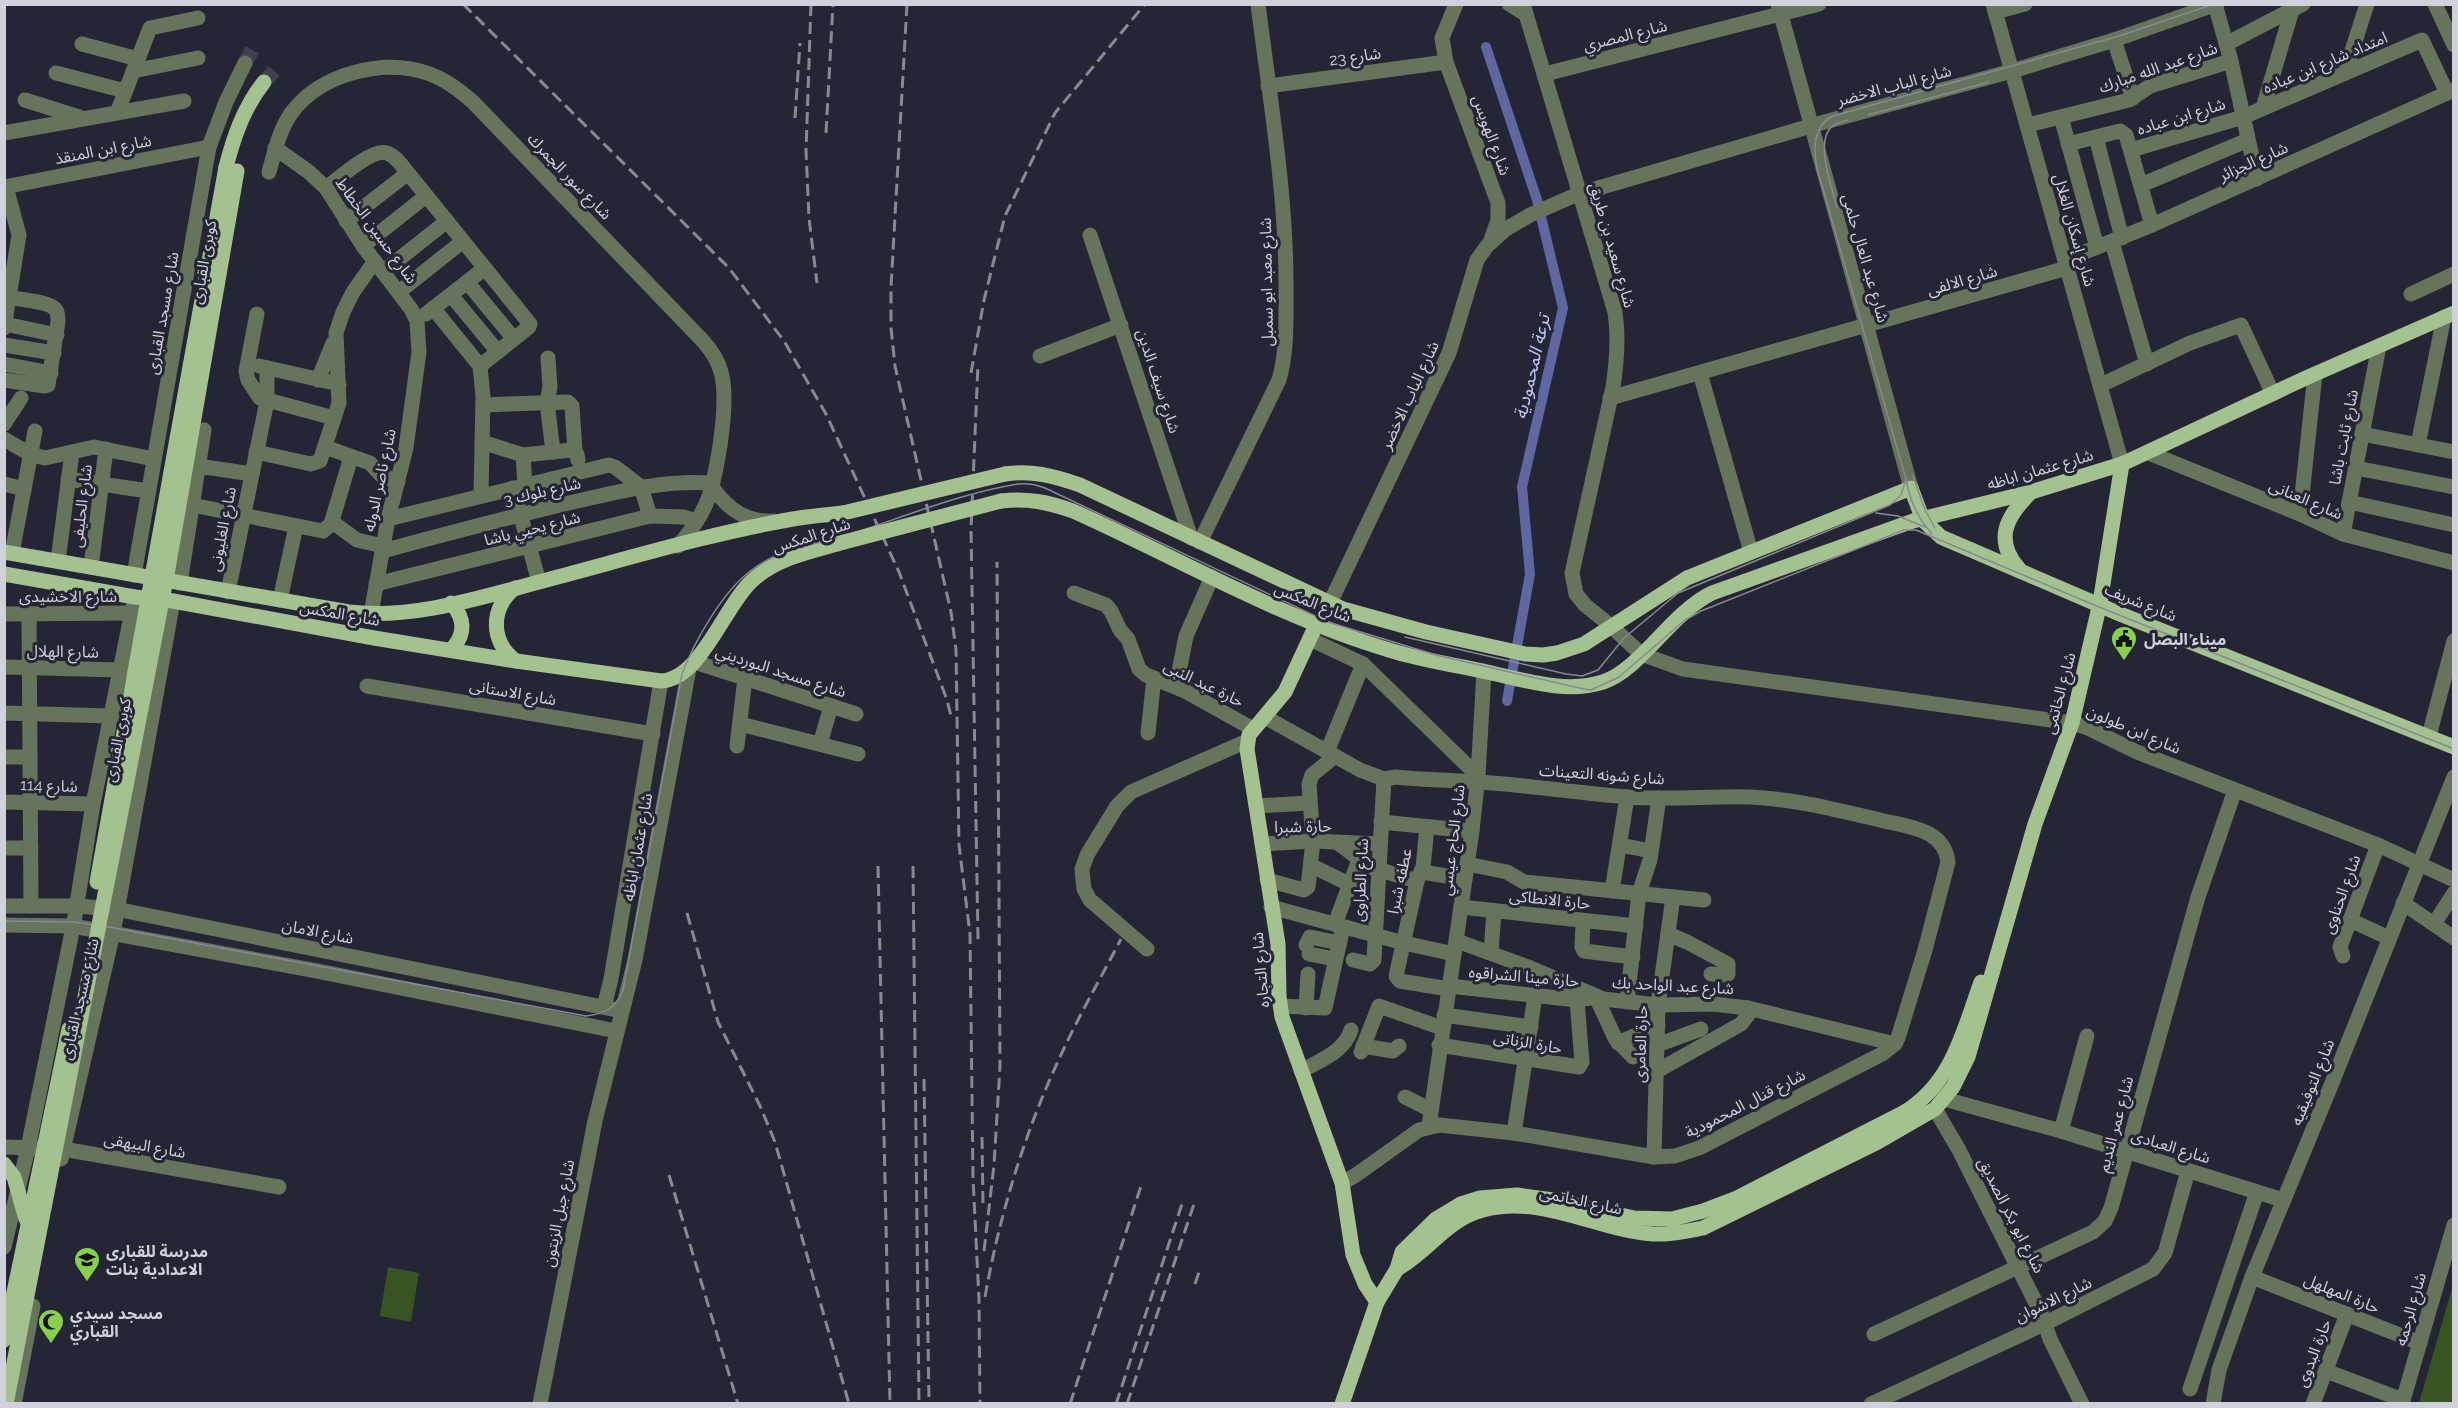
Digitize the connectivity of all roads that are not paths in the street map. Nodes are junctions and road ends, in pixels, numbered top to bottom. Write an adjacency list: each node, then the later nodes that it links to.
1 (1258, 4): 29 (street, شارع معبد ابو سمبل)
2 (1456, 4): 21 (street, شارع الهويس)
3 (1509, 4): 11 (street)
4 (1819, 4): 12 (street, شارع المصري)
5 (2025, 4): 9 (street)
6 (2367, 4): 26 (street)
7 (2435, 4): 14 (street)
8 (2216, 5): 15 (street, شارع الباب الاخضر); 17 (street)
9 (1994, 8): 24 (street, شارع إسكان الغلال)
10 (2297, 8): 17 (street); 35 (street)
11 (1524, 9): 27 (street, شارع سعيد بن طريق)
12 (1780, 9): 27 (street, شارع المصري); 41 (street, شارع عبد العال حلمى)
13 (198, 18): 23 (street)
14 (2449, 22): 18 (street)
15 (2115, 40): 24 (street, شارع الباب الاخضر); 32 (street)
16 (82, 44): 23 (street)
17 (2226, 44): 20 (street)
18 (2454, 45)
19 (198, 58): 23 (street)
20 (2230, 61): 32 (street, شارع عبد الله مبارك); 38 (street)
21 (1446, 62): 29 (street, شارع 23); 65 (street, شارع الهويس)
22 (245, 63): 46 (street, شارع مسجد القبارى)
23 (136, 65): 30 (street)
24 (2012, 71): 40 (street, شارع إسكان الغلال); 41 (street, شارع الباب الاخضر)
25 (56, 73): 30 (street)
26 (2345, 73): 31 (street, امتداد شارع ابن عباده); 35 (street, امتداد شارع ابن عباده)
27 (1545, 75): 56 (street, شارع سعيد بن طريق)
28 (268, 86): 49 (main road, كوبرى القبارى)
29 (1268, 86): 163 (street, شارع معبد ابو سمبل)
30 (125, 91): 36 (street)
31 (2450, 92): 52 (street, شارع الجزائر)
32 (2133, 98): 37 (street, شارع عبد الله مبارك)
33 (25, 100): 39 (street)
34 (184, 100): 36 (street)
35 (2263, 108): 38 (street, امتداد شارع ابن عباده)
36 (117, 112): 39 (street)
37 (2061, 117): 40 (street, شارع عبد الله مبارك); 45 (street)
38 (2243, 117): 44 (street); 48 (street, شارع ابن عباده)
39 (83, 118): 42 (street)
40 (2028, 125): 67 (street, شارع إسكان الغلال)
41 (1810, 126): 56 (street, شارع الباب الاخضر); 82 (street, شارع عبد العال حلمى)
42 (4, 133)
43 (2096, 137): 45 (street); 48 (street); 64 (street)
44 (2248, 140): 52 (street); 53 (street)
45 (2068, 144): 64 (street)
46 (209, 147): 54 (street, شارع ابن المنقذ); 130 (street, شارع مسجد القبارى)
47 (275, 148): 50 (street, شارع سور الجمرك); 55 (street, شارع حسين الخطاط); 140 (street, شارع سور الجمرك)
48 (2130, 150): 53 (street)
49 (232, 169): 342 (main road, كوبرى القبارى, bridge); 359 (main road, كوبرى القبارى, bridge)
50 (269, 172)
51 (408, 173): 55 (street); 57 (street); 59 (street)
52 (2257, 179): 61 (street, شارع الجزائر)
53 (2141, 185): 61 (street)
54 (5, 187): 58 (street)
55 (326, 188): 59 (street, شارع حسين الخطاط)
56 (1578, 194): 65 (street, شارع الباب الاخضر); 107 (street, شارع سعيد بن طريق)
57 (426, 196): 60 (street); 66 (street)
58 (10, 220): 75 (street)
59 (346, 221): 66 (street, شارع حسين الخطاط)
60 (447, 221): 63 (street); 68 (street)
61 (2152, 225): 64 (street, شارع الجزائر)
62 (1090, 235): 80 (street, شارع سيف الدين)
63 (463, 241): 69 (street); 72 (street)
64 (2110, 242): 67 (street, شارع الجزائر); 95 (street)
65 (1489, 244): 186 (street, شارع الباب الاخضر)
66 (363, 246): 68 (street, شارع حسين الخطاط)
67 (2066, 264): 82 (street, شارع الالفى); 104 (street, شارع إسكان الغلال)
68 (379, 266): 72 (street, شارع حسين الخطاط); 85 (street)
69 (485, 268): 71 (street); 84 (street)
70 (2454, 274): 73 (street)
71 (467, 282): 74 (street); 84 (street)
72 (399, 292): 79 (street, شارع حسين الخطاط)
73 (2410, 294)
74 (450, 295): 76 (street); 89 (street)
75 (7, 297): 81 (street); 83 (street)
76 (433, 308): 79 (street); 96 (street)
77 (257, 314): 93 (street)
78 (2449, 315): 87 (main road, شارع عثمان اباظه); 118 (street)
79 (417, 321): 88 (street, شارع حسين الخطاط)
80 (1121, 325): 91 (street); 163 (street, شارع سيف الدين)
81 (5, 326): 83 (street)
82 (1867, 326): 98 (street, شارع الالفى); 143 (street, شارع عبد العال حلمى)
83 (57, 335): 90 (street)
84 (514, 339): 89 (street)
85 (335, 340): 102 (street); 103 (street)
86 (4, 345): 90 (street)
87 (2379, 346): 99 (main road, شارع عثمان اباظه); 115 (street, شارع ثابت باشا)
88 (419, 352): 137 (street, شارع ناصر الدوله)
89 (498, 352): 96 (street)
90 (54, 353): 101 (street)
91 (1040, 356)
92 (548, 358): 109 (street)
93 (247, 363): 97 (street); 108 (street)
94 (4, 364): 101 (street)
95 (2147, 364): 104 (street); 105 (street)
96 (480, 366): 110 (street)
97 (267, 368): 102 (street); 108 (street, شارع الغليونى)
98 (1700, 373): 107 (street, شارع الالفى); 167 (street)
99 (2314, 374): 105 (main road, شارع عثمان اباظه); 152 (street)
100 (4, 380): 101 (street)
101 (48, 380)
102 (318, 380): 103 (street)
103 (339, 384): 111 (street)
104 (2101, 385): 131 (street, شارع إسكان الغلال)
105 (2273, 394): 126 (main road, شارع عثمان اباظه)
106 (21, 398): 112 (street)
107 (1610, 398): 193 (street, شارع سعيد بن طريق)
108 (267, 401): 111 (street); 123 (street, شارع الغليونى)
109 (547, 402): 110 (street); 121 (street); 124 (street)
110 (483, 405): 117 (street)
111 (334, 418): 119 (street)
112 (4, 424)
113 (204, 430): 132 (street)
114 (35, 431): 127 (street)
115 (2362, 434): 118 (street); 133 (street, شارع ثابت باشا)
116 (4, 438): 127 (street)
117 (482, 442): 128 (street); 148 (street)
118 (2418, 445): 125 (street)
119 (326, 447): 123 (street); 129 (street)
120 (106, 449): 122 (street); 130 (street); 139 (street, شارع الحليفى)
121 (575, 451): 124 (street); 134 (street)
122 (72, 452): 127 (street); 136 (street)
123 (256, 452): 135 (street, شارع الغليونى)
124 (553, 452): 128 (street)
125 (2454, 452)
126 (2149, 453): 131 (main road, شارع عثمان اباظه); 152 (street, شارع العنانى)
127 (30, 454): 145 (street)
128 (523, 455): 141 (street)
129 (351, 457): 137 (street); 159 (street)
130 (154, 459): 146 (street, شارع مسجد القبارى)
131 (2122, 464): 147 (main road, شارع عثمان اباظه); 187 (main road, شارع الخاتمى)
132 (198, 466): 135 (street); 150 (street)
133 (2356, 468): 144 (street); 149 (street, شارع ثابت باشا)
134 (580, 472): 141 (street); 142 (street)
135 (252, 474): 153 (street, شارع الغليونى)
136 (68, 479): 139 (street); 169 (street)
137 (398, 482): 155 (street, شارع ناصر الدوله)
138 (4, 484): 145 (street)
139 (102, 484): 146 (street); 171 (street, شارع الحليفى)
140 (712, 485): 142 (street, شارع بلوك 3); 156 (street); 158 (street, شارع سور الجمرك)
141 (519, 486): 148 (street); 151 (street)
142 (641, 487): 151 (street, شارع بلوك 3); 154 (street)
143 (1911, 488): 157 (main road, شارع عبد العال حلمى); 167 (main road)
144 (2454, 488)
145 (24, 489): 168 (street)
146 (148, 491): 174 (street, شارع مسجد القبارى)
147 (2031, 492): 157 (main road, شارع عثمان اباظه); 172 (main road)
148 (481, 496): 155 (street)
149 (2349, 502): 160 (street); 162 (street, شارع ثابت باشا)
150 (192, 505): 153 (street); 177 (street)
151 (520, 514): 165 (street, شارع بلوك 3); 166 (street)
152 (2300, 514): 162 (street, شارع العنانى)
153 (243, 516): 161 (street); 180 (street, شارع الغليونى)
154 (650, 516): 158 (street, شارع يحيي باشا); 166 (street, شارع يحيي باشا)
155 (388, 519): 165 (street, شارع ناصر الدوله)
156 (792, 519): 163 (main road, شارع المكس, bridge); 164 (main road, شارع المكس)
157 (1923, 520): 172 (main road, شارع شريف); 197 (main road, شارع عثمان اباظه)
158 (696, 521): 164 (street, شارع سور الجمرك)
159 (332, 524): 161 (street); 165 (street)
160 (2454, 525)
161 (296, 526): 183 (street)
162 (2343, 534): 170 (street, شارع العنانى)
163 (1196, 540): 186 (main road, شارع المكس)
164 (678, 546): 176 (main road, شارع المكس)
165 (383, 548): 178 (street, شارع ناصر الدوله)
166 (528, 548): 176 (street); 178 (street, شارع يحيي باشا)
167 (1751, 552): 193 (main road)
168 (8, 553): 169 (main road, شارع المكس)
169 (58, 561): 171 (main road, شارع المكس)
170 (2454, 563)
171 (91, 567): 174 (main road, شارع المكس)
172 (2021, 571): 187 (main road, شارع شريف)
173 (4, 574): 182 (main road, شارع المكس)
174 (134, 575): 177 (main road, شارع المكس)
175 (1212, 577): 192 (main road, شارع المكس); 200 (main road, شارع المكس, bridge); 209 (street)
176 (539, 582): 179 (main road, شارع المكس)
177 (180, 583): 180 (main road, شارع المكس)
178 (376, 584): 191 (street, شارع ناصر الدوله)
179 (515, 588): 185 (main road, شارع المكس); 198 (main road)
180 (228, 592): 183 (main road, شارع المكس)
181 (1074, 593): 206 (street, حارة عبد النبى)
182 (135, 597): 184 (main road, شارع المكس); 188 (street, شارع مسجد القبارى)
183 (280, 600): 191 (main road, شارع المكس)
184 (173, 601): 196 (main road, شارع المكس); 272 (street, شارع مسجد القبارى)
185 (451, 603): 191 (main road, شارع المكس); 196 (main road)
186 (1330, 603): 193 (main road, شارع المكس)
187 (2099, 605): 216 (main road, شارع الخاتمى); 221 (main road, شارع شريف)
188 (131, 613): 190 (street, شارع الاخشيدى); 203 (street, شارع مسجد القبارى)
189 (4, 614): 190 (street, شارع الاخشيدى)
190 (29, 614): 202 (street)
191 (371, 614)
192 (1317, 623): 194 (main road); 204 (main road, شارع المكس)
193 (1611, 626): 197 (street, شارع سعيد بن طريق)
194 (1310, 639): 199 (street, شارع الحاج عيسي); 215 (main road)
195 (2454, 641): 221 (street)
196 (452, 649): 198 (main road, شارع المكس)
197 (1641, 654): 204 (main road, شارع المكس); 216 (street, شارع ابن طولون)
198 (516, 661): 207 (main road, شارع المكس)
199 (1363, 664): 226 (street); 231 (street, شارع الحاج عيسي)
200 (692, 666): 205 (street, شارع مسجد البورديني); 207 (main road); 308 (street, شارع عثمان اباظه)
201 (4, 667): 202 (street, شارع الهلال)
202 (30, 668): 203 (street, شارع الهلال); 212 (street)
203 (121, 670): 214 (street, شارع مسجد القبارى)
204 (1484, 671): 231 (street)
205 (745, 678): 210 (street, شارع مسجد البورديني); 217 (street)
206 (1154, 678): 209 (street, حارة عبد النبى); 218 (street)
207 (661, 681): 219 (street, شارع عثمان اباظه)
208 (367, 686): 219 (street, شارع الاستانى)
209 (1176, 687): 220 (street, حارة عبد النبى)
210 (831, 706): 213 (street, شارع مسجد البورديني); 222 (street)
211 (4, 713): 212 (street)
212 (30, 714): 214 (street); 228 (street)
213 (856, 714)
214 (112, 716): 238 (street, شارع مسجد القبارى)
215 (1265, 717): 220 (main road); 226 (street, شارع شونه التعينات)
216 (2072, 723): 232 (street, شارع ابن طولون); 278 (main road, شارع الخاتمى)
217 (740, 724): 222 (street); 223 (street)
218 (1148, 733)
219 (653, 734): 305 (street, شارع عثمان اباظه)
220 (1250, 735): 239 (main road, شارع التجاره); 290 (street)
221 (2428, 736): 224 (main road, شارع شريف)
222 (820, 744): 225 (street)
223 (737, 746)
224 (2454, 747)
225 (858, 754)
226 (1331, 754): 230 (street, شارع شونه التعينات); 237 (street)
227 (4, 757): 228 (street)
228 (30, 758): 236 (street)
229 (2454, 777): 253 (street, شارع التوفيقيه)
230 (1384, 779): 231 (street, شارع شونه التعينات); 240 (street, شارع الطراوى)
231 (1478, 779): 233 (street, شارع شونه التعينات); 242 (street, شارع الحاج عيسي)
232 (2235, 790): 248 (street, شارع ابن طولون); 334 (street, شارع عمر النديم)
233 (1627, 797): 234 (street, شارع شونه التعينات); 247 (street)
234 (1659, 798): 251 (street); 317 (street, شارع شونه التعينات)
235 (4, 802): 236 (street, شارع 114)
236 (30, 802): 238 (street, شارع 114); 250 (street)
237 (1309, 803): 239 (street); 243 (street)
238 (93, 804): 269 (street, شارع مسجد القبارى)
239 (1256, 806): 245 (main road, شارع التجاره)
240 (1381, 822): 241 (street); 246 (street, شارع الطراوى)
241 (1427, 827): 242 (street); 257 (street, عطفه شبرا)
242 (1472, 831): 256 (street, شارع الحاج عيسي)
243 (1313, 841): 244 (street, حارة شبرا); 245 (street, حارة شبرا); 254 (street)
244 (1338, 843): 246 (street, حارة شبرا); 252 (street)
245 (1262, 844): 258 (main road, شارع التجاره)
246 (1380, 844): 255 (street, شارع الطراوى)
247 (1620, 845): 251 (street); 261 (street)
248 (2378, 845): 253 (street, شارع ابن طولون); 274 (street, شارع الحناوى)
249 (4, 848): 250 (street)
250 (31, 848): 268 (street)
251 (1651, 851): 262 (street)
252 (1359, 860): 255 (street); 260 (street)
253 (2420, 863): 259 (street, شارع ابن طولون); 266 (street, شارع التوفيقيه)
254 (1312, 866): 258 (street); 260 (street)
255 (1378, 870): 257 (street); 284 (street, شارع الطراوى)
256 (1466, 872): 257 (street); 261 (street); 271 (street, شارع الحاج عيسي)
257 (1419, 877): 288 (street, عطفه شبرا)
258 (1268, 880): 270 (main road, شارع التجاره)
259 (2454, 880)
260 (1349, 884): 280 (street)
261 (1612, 891): 262 (street)
262 (1639, 893): 264 (street); 281 (street)
263 (2454, 893): 276 (street)
264 (1673, 897): 265 (street); 282 (street, حارة العامرى)
265 (1704, 900)
266 (2403, 903): 276 (street); 285 (street, شارع التوفيقيه)
267 (4, 906): 268 (street, شارع الامان)
268 (31, 906): 269 (street, شارع الامان)
269 (76, 906): 272 (street, شارع الامان); 279 (street, شارع مسجد القبارى)
270 (1271, 907): 280 (street, شارع عبد الواحد بك); 304 (main road, شارع التجاره)
271 (1461, 907): 273 (street, حارة الانطاكى); 289 (street, شارع الحاج عيسي)
272 (116, 909): 283 (street, شارع مسجد القبارى); 305 (street, شارع الامان)
273 (1494, 911): 275 (street, حارة الانطاكى); 291 (street)
274 (2350, 920): 285 (street); 292 (street, شارع الحناوى)
275 (1583, 921): 281 (street, حارة الانطاكى); 293 (street)
276 (2434, 924): 286 (street)
277 (4, 925): 279 (street)
278 (2004, 925): 326 (main road, شارع الخاتمى); 346 (main road, شارع الخاتمى)
279 (73, 926): 283 (street); 332 (street, شارع مسجد القبارى)
280 (1339, 926): 284 (street, شارع عبد الواحد بك); 287 (street)
281 (1636, 926): 293 (street)
282 (1668, 934): 297 (street); 303 (street, حارة العامرى)
283 (112, 935): 314 (street); 333 (street, شارع مسجد القبارى)
284 (1375, 935): 288 (street, شارع عبد الواحد بك); 295 (street, شارع الطراوى)
285 (2389, 938): 341 (street, شارع التوفيقيه)
286 (2454, 938)
287 (1339, 943): 294 (street); 294 (street)
288 (1404, 944): 289 (street, شارع عبد الواحد بك); 298 (street, عطفه شبرا)
289 (1455, 947): 291 (street, شارع عبد الواحد بك); 298 (street, شارع الحاج عيسي)
290 (1147, 949)
291 (1491, 953): 300 (street, شارع عبد الواحد بك)
292 (2343, 956)
293 (1633, 957): 302 (street)
294 (1335, 959): 306 (street)
295 (1353, 960)
296 (1308, 974): 306 (street)
297 (1711, 974)
298 (1449, 988): 299 (street, حارة مينا الشراقوه); 309 (street, شارع الحاج عيسي)
299 (1535, 996): 301 (street, حارة مينا الشراقوه); 311 (street)
300 (1596, 997): 301 (street, حارة مينا الشراقوه); 302 (street, شارع عبد الواحد بك); 316 (street)
301 (1577, 1000): 322 (street, حارة الزناتى)
302 (1628, 1002): 303 (street, شارع عبد الواحد بك)
303 (1658, 1005): 307 (street, شارع عبد الواحد بك); 310 (street, حارة العامرى)
304 (1280, 1006): 306 (street); 323 (main road, شارع التجاره)
305 (604, 1007): 308 (street, شارع الامان)
306 (1306, 1008)
307 (1748, 1008): 317 (street, شارع عبد الواحد بك); 324 (street)
308 (622, 1011): 314 (street, شارع عثمان اباظه)
309 (1443, 1022): 311 (street); 318 (street, شارع الحاج عيسي); 320 (street)
310 (1658, 1026): 316 (street); 319 (street, حارة العامرى)
311 (1531, 1027): 322 (street)
312 (1701, 1029): 319 (street)
313 (1351, 1030): 323 (street)
314 (616, 1031): 361 (street, شارع جبل الزيتون)
315 (2088, 1036): 329 (street)
316 (1618, 1043): 321 (street)
317 (1895, 1044): 335 (street, شارع قنال المحمودية)
318 (1440, 1045): 322 (street, حارة الزناتى); 327 (street, شارع الحاج عيسي)
319 (1657, 1045): 324 (street, حارة العامرى)
320 (1399, 1046)
321 (1633, 1057)
322 (1526, 1060): 330 (street)
323 (1301, 1071): 338 (main road, شارع التجاره)
324 (1657, 1071): 335 (street, حارة العامرى)
325 (1405, 1097): 327 (street)
326 (1940, 1104): 329 (street, شارع العبادى); 345 (street, شارع ابو بكر الصديق); 346 (main road, شارع الخاتمى)
327 (1431, 1110): 328 (street, شارع الحاج عيسي)
328 (1429, 1126): 330 (street, شارع قنال المحمودية); 338 (street)
329 (2061, 1131): 334 (street, شارع العبادى)
330 (1514, 1133): 335 (street, شارع قنال المحمودية)
331 (4, 1148): 332 (street, شارع البيهقى)
332 (28, 1148): 333 (street, شارع البيهقى); 344 (street, شارع مسجد القبارى)
333 (63, 1149): 339 (street, شارع البيهقى); 360 (street, شارع مسجد القبارى)
334 (2126, 1152): 337 (street, شارع العبادى); 345 (street, شارع عمر النديم)
335 (1654, 1157)
336 (4, 1164): 342 (main road, bridge)
337 (2188, 1171): 340 (street, شارع العبادى); 350 (street, شارع الاشوان)
338 (1342, 1183): 348 (main road, شارع التجاره)
339 (279, 1187)
340 (2257, 1192): 341 (street, شارع العبادى); 355 (street)
341 (2283, 1200): 347 (street, شارع التوفيقيه)
342 (28, 1224): 352 (main road, كوبرى القبارى, bridge)
343 (2454, 1225): 353 (street, شارع الرحمه)
344 (4, 1247)
345 (2018, 1267): 350 (street, شارع ابو بكر الصديق); 351 (street, شارع عمر النديم)
346 (1397, 1269): 348 (main road)
347 (2252, 1277): 349 (street, حارة المهلهل); 364 (street, شارع التوفيقيه)
348 (1377, 1302): 356 (main road)
349 (2347, 1314): 353 (street, حارة المهلهل); 354 (street, حارة البدوى)
350 (2044, 1324): 362 (street, شارع الاشوان); 363 (street, شارع ابو بكر الصديق)
351 (1874, 1334)
352 (4, 1340)
353 (2420, 1343): 357 (street, شارع الرحمه)
354 (2326, 1371): 357 (street); 358 (street, حارة البدوى)
355 (2190, 1389)
356 (1342, 1400)
357 (2403, 1402)
358 (2316, 1403)
359 (6, 1404)
360 (14, 1404)
361 (540, 1404)
362 (1871, 1404)
363 (2082, 1404)
364 (2213, 1404)

